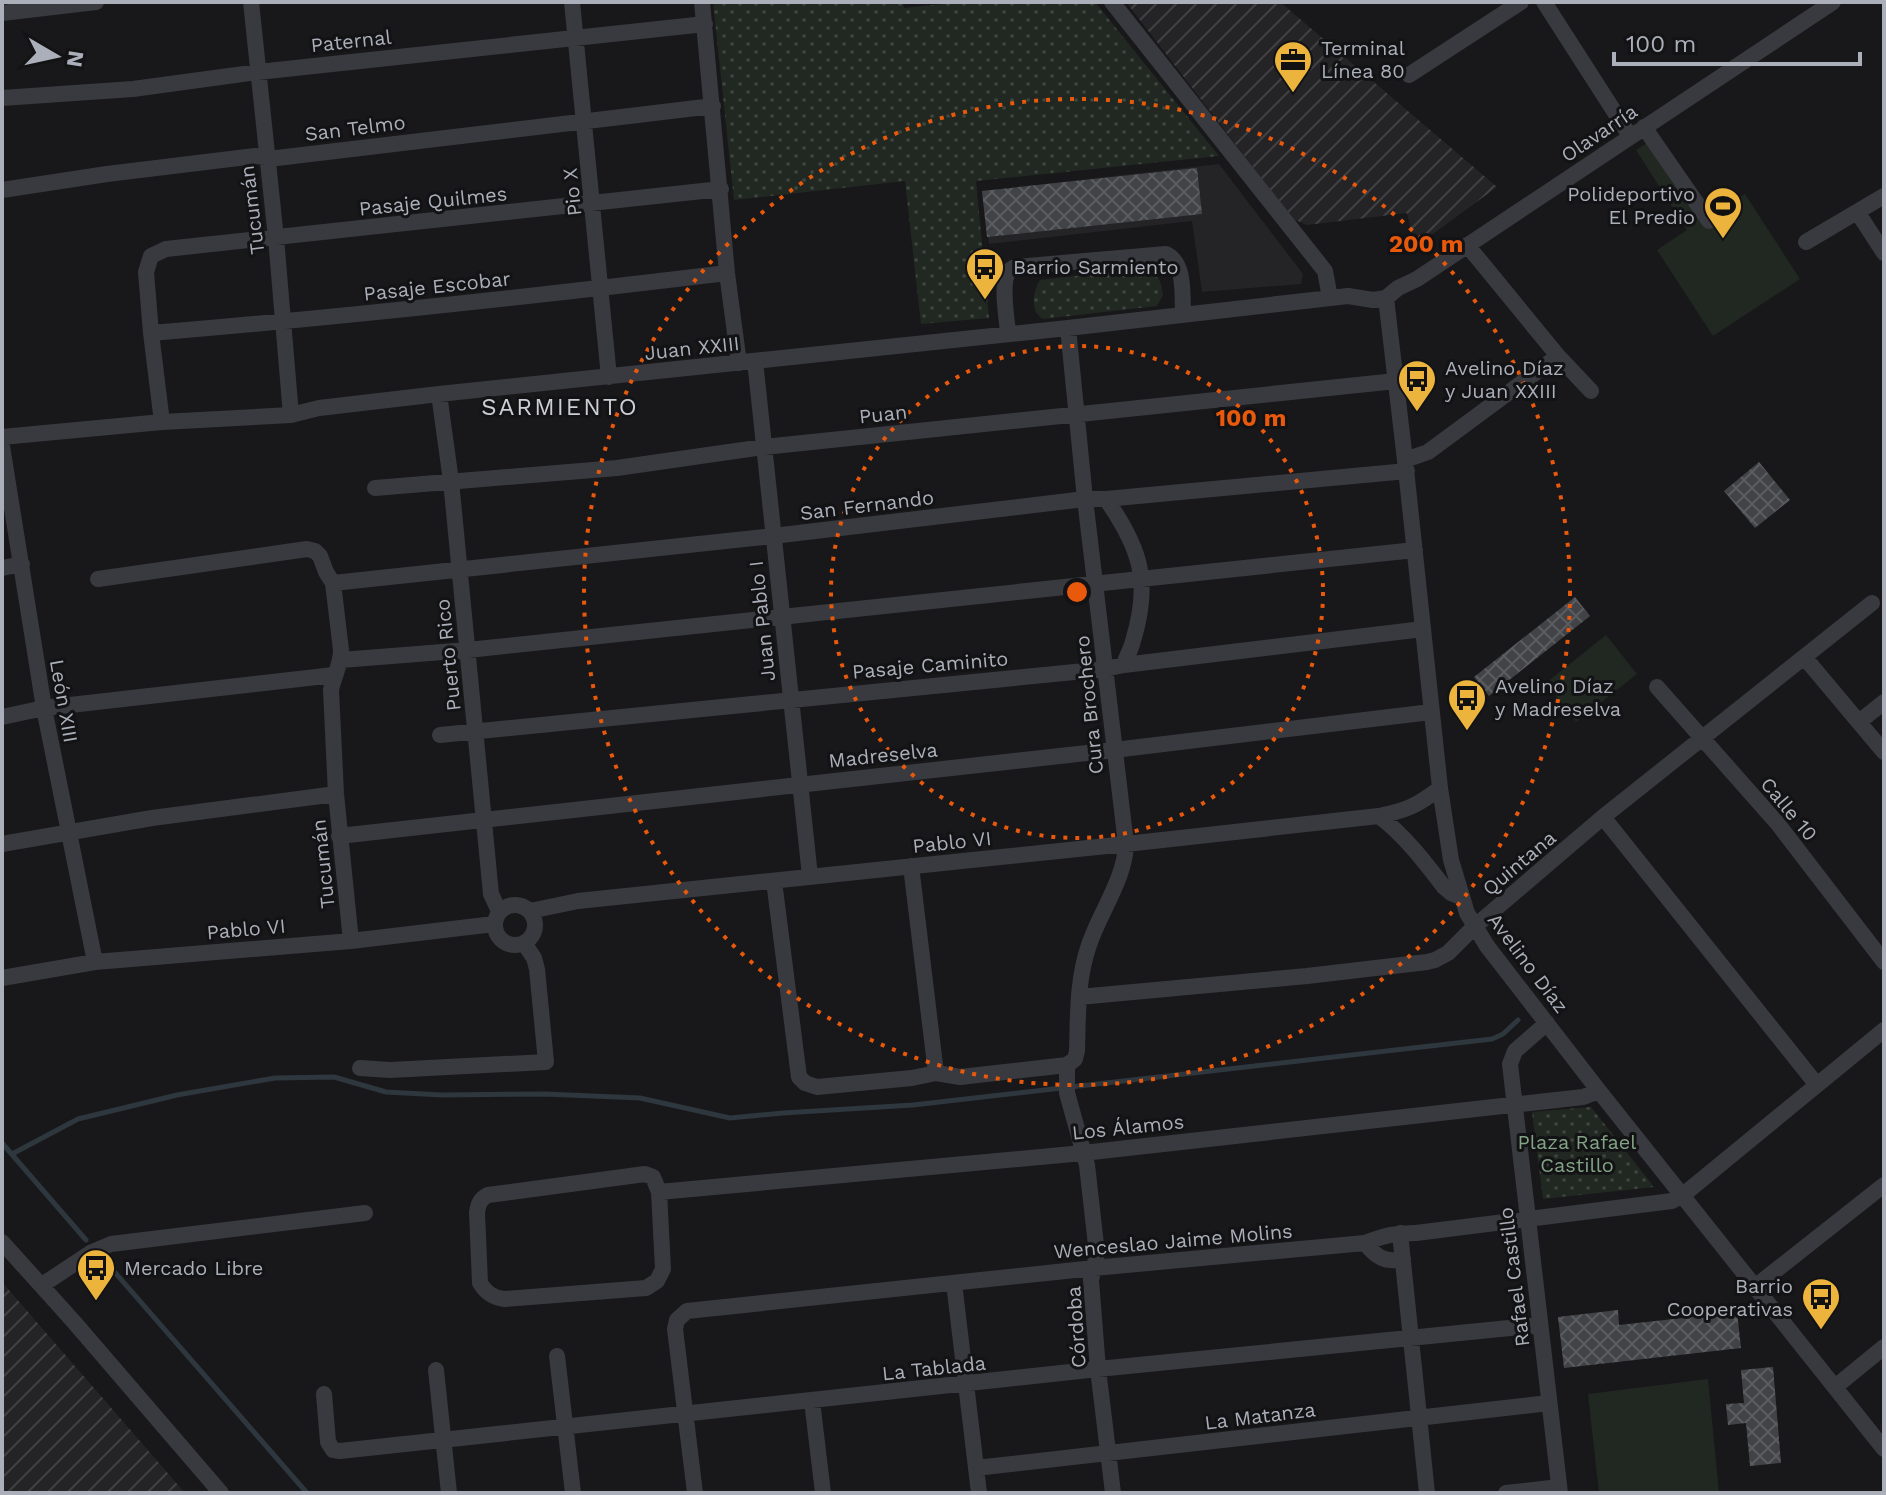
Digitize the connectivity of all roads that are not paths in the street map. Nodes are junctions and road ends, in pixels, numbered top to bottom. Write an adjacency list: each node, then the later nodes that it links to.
1 (96, 2): 9 (street)
2 (251, 2): 12 (street, Tucumán)
3 (572, 2): 11 (street, Pio X)
4 (702, 2): 10 (street, Juan Pablo I)
5 (1112, 2): 31 (street)
6 (1521, 2): 13 (street)
7 (1544, 2): 17 (street)
8 (1833, 2): 17 (street, Olavarría)
9 (2, 13)
10 (705, 24): 11 (street, Paternal); 15 (street, Juan Pablo I)
11 (575, 37): 12 (street, Paternal); 16 (street, Pio X)
12 (258, 72): 14 (street, Paternal); 18 (street, Tucumán)
13 (1409, 75)
14 (2, 98)
15 (713, 106): 16 (street, San Telmo); 19 (street, Juan Pablo I)
16 (584, 120): 18 (street, San Telmo); 22 (street, Pio X)
17 (1637, 132): 24 (street); 27 (street, Olavarría)
18 (266, 157): 20 (street, San Telmo); 25 (street, Tucumán)
19 (721, 189): 22 (street, Pasaje Quilmes); 29 (street, Juan Pablo I)
20 (2, 190)
21 (1884, 196): 23 (street)
22 (593, 203): 25 (street, Pasaje Quilmes); 30 (street, Pio X)
23 (1858, 213): 26 (street); 28 (street)
24 (1709, 221)
25 (276, 238): 34 (street, Tucumán); 36 (street, Pasaje Quilmes)
26 (1806, 242)
27 (1467, 245): 32 (street, Olavarría); 38 (street)
28 (1884, 253)
29 (727, 273): 30 (street, Pasaje Escobar); 39 (street, Juan Pablo I)
30 (601, 288): 34 (street, Pasaje Escobar); 40 (street, Pio X)
31 (1330, 298): 32 (street, Juan XXIII); 33 (street, Juan XXIII)
32 (1386, 298): 41 (street, Avelino Díaz)
33 (1183, 315): 35 (street, Juan XXIII); 37 (street)
34 (284, 322): 36 (street, Pasaje Escobar); 44 (street, Tucumán)
35 (1068, 328): 37 (street, Juan XXIII); 45 (street, Cura Brochero)
36 (151, 333): 46 (street)
37 (1008, 333): 39 (street, Juan XXIII)
38 (1558, 356): 42 (street); 50 (street, San Fernando)
39 (747, 362): 40 (street, Juan XXIII); 48 (street, Juan Pablo I)
40 (609, 377): 43 (street, Juan XXIII)
41 (1396, 381): 45 (street, Puan); 50 (street, Avelino Díaz)
42 (1591, 391)
43 (439, 394): 44 (street, Juan XXIII); 51 (street, Puerto Rico)
44 (291, 415): 46 (street, Juan XXIII)
45 (1078, 415): 48 (street, Puan); 53 (street, Cura Brochero)
46 (162, 422): 47 (street, Juan XXIII)
47 (2, 437)
48 (764, 447): 51 (street, Puan); 55 (street, Juan Pablo I)
49 (2, 449): 57 (street, León XIII)
50 (1406, 465): 54 (street, San Fernando); 56 (street, Avelino Díaz)
51 (451, 481): 52 (street, Puan); 59 (street, Puerto Rico)
52 (375, 488)
53 (1085, 499): 54 (street, San Fernando); 55 (street, San Fernando); 63 (street, Cura Brochero)
54 (1106, 499): 61 (street)
55 (773, 536): 59 (street, San Fernando); 65 (street, Juan Pablo I)
56 (1415, 550): 61 (street); 66 (street, Avelino Díaz)
57 (22, 564): 58 (street); 75 (street, León XIII)
58 (2, 568)
59 (459, 570): 62 (street, San Fernando); 67 (street, Puerto Rico)
60 (98, 579): 62 (street, Tucumán)
61 (1142, 579): 63 (street); 69 (street)
62 (333, 583): 70 (street, Tucumán)
63 (1096, 584): 65 (street); 71 (street, Cura Brochero)
64 (1872, 603): 68 (street, Quintana)
65 (782, 617): 67 (street); 73 (street, Juan Pablo I)
66 (1423, 629): 69 (street, Pasaje Caminito); 76 (street, Avelino Díaz)
67 (468, 650): 70 (street); 79 (street, Puerto Rico)
68 (1805, 658): 78 (street); 81 (street, Quintana)
69 (1124, 665): 71 (street, Pasaje Caminito)
70 (338, 668): 75 (street); 86 (street, Tucumán)
71 (1105, 669): 73 (street, Pasaje Caminito); 82 (street, Cura Brochero)
72 (1657, 687): 81 (street, Calle 10)
73 (791, 699): 79 (street, Pasaje Caminito); 84 (street, Juan Pablo I)
74 (1884, 702): 78 (street)
75 (44, 708): 77 (street); 90 (street, León XIII)
76 (1431, 712): 82 (street, Madreselva); 85 (street, Avelino Díaz)
77 (2, 717)
78 (1859, 722): 83 (street)
79 (475, 732): 80 (street, Pasaje Caminito); 89 (street, Puerto Rico)
80 (440, 735)
81 (1702, 738): 88 (street, Quintana); 104 (street, Calle 10)
82 (1114, 750): 84 (street, Madreselva); 93 (street, Cura Brochero)
83 (1884, 752)
84 (800, 784): 89 (street, Madreselva); 95 (street, Juan Pablo I)
85 (1440, 788): 87 (street, Pablo VI); 97 (street, Avelino Díaz)
86 (336, 794): 90 (street); 91 (street, Tucumán)
87 (1379, 816): 93 (street, Pablo VI); 97 (street)
88 (1603, 817): 100 (street, Quintana); 112 (street)
89 (484, 818): 91 (street, Madreselva); 99 (street, Puerto Rico)
90 (69, 832): 92 (street); 103 (street, León XIII)
91 (339, 836): 101 (street, Tucumán)
92 (2, 844)
93 (1126, 844): 94 (street, Pablo VI); 106 (street, Cura Brochero)
94 (911, 866): 95 (street, Pablo VI); 110 (street)
95 (810, 876): 96 (street, Pablo VI)
96 (774, 881): 98 (street, Pablo VI); 110 (street)
97 (1461, 897): 100 (street, Avelino Díaz)
98 (530, 911): 99 (street); 102 (street)
99 (497, 917): 101 (street, Pablo VI); 102 (street)
100 (1474, 927): 106 (street, Quintana); 107 (street, Avelino Díaz)
101 (351, 941): 103 (street, Pablo VI)
102 (524, 943): 109 (street)
103 (95, 962): 105 (street, Pablo VI)
104 (1884, 962)
105 (2, 978)
106 (1079, 997): 111 (street, Cura Brochero)
107 (1547, 1023): 113 (street, Avelino Díaz); 114 (street, Rafael Castillo)
108 (1884, 1030): 112 (street)
109 (360, 1068)
110 (936, 1073): 111 (street)
111 (1067, 1080): 115 (street, Córdoba)
112 (1817, 1085): 118 (street)
113 (1599, 1091): 114 (street, Los Álamos); 118 (street, Avelino Díaz)
114 (1514, 1105): 115 (street, Los Álamos); 120 (street, Rafael Castillo)
115 (1083, 1153): 117 (street, Los Álamos); 125 (street, Córdoba)
116 (1884, 1185): 128 (street)
117 (659, 1192): 117 (street)
118 (1683, 1195): 120 (street, Wenceslao Jaime Molins); 128 (street, Avelino Díaz)
119 (365, 1213): 127 (street)
120 (1527, 1220): 121 (street, Wenceslao Jaime Molins); 129 (street, Rafael Castillo)
121 (1400, 1233): 123 (street, Wenceslao Jaime Molins); 124 (street)
122 (2, 1242): 127 (street)
123 (1365, 1243): 124 (street); 125 (street, Wenceslao Jaime Molins)
124 (1403, 1259): 130 (street)
125 (1094, 1268): 126 (street, Wenceslao Jaime Molins); 133 (street, Córdoba)
126 (954, 1283): 135 (street); 140 (street, Wenceslao Jaime Molins)
127 (42, 1285): 148 (street)
128 (1756, 1286): 136 (street, Avelino Díaz)
129 (1540, 1325): 130 (street, La Tablada); 139 (street, Rafael Castillo)
130 (1411, 1338): 133 (street, La Tablada); 141 (street)
131 (1884, 1347): 136 (street)
132 (557, 1356): 142 (street)
133 (1098, 1369): 135 (street, La Tablada); 145 (street, Córdoba)
134 (436, 1370): 143 (street)
135 (965, 1384): 138 (street, La Tablada); 146 (street)
136 (1835, 1387): 144 (street, Avelino Díaz)
137 (324, 1394): 143 (street, La Tablada)
138 (812, 1401): 140 (street, La Tablada); 152 (street)
139 (1549, 1403): 141 (street, La Matanza); 147 (street, Rafael Castillo)
140 (685, 1414): 142 (street, La Tablada); 151 (street)
141 (1420, 1417): 145 (street, La Matanza); 155 (street)
142 (565, 1427): 143 (street, La Tablada); 150 (street)
143 (444, 1440): 149 (street)
144 (1884, 1449)
145 (1108, 1454): 146 (street, La Matanza); 154 (street, Córdoba)
146 (976, 1468): 153 (street)
147 (1559, 1490): 156 (street)
148 (221, 1493)
149 (449, 1493)
150 (573, 1493)
151 (695, 1493)
152 (823, 1493)
153 (979, 1493)
154 (1113, 1493)
155 (1427, 1493)
156 (1506, 1493)

